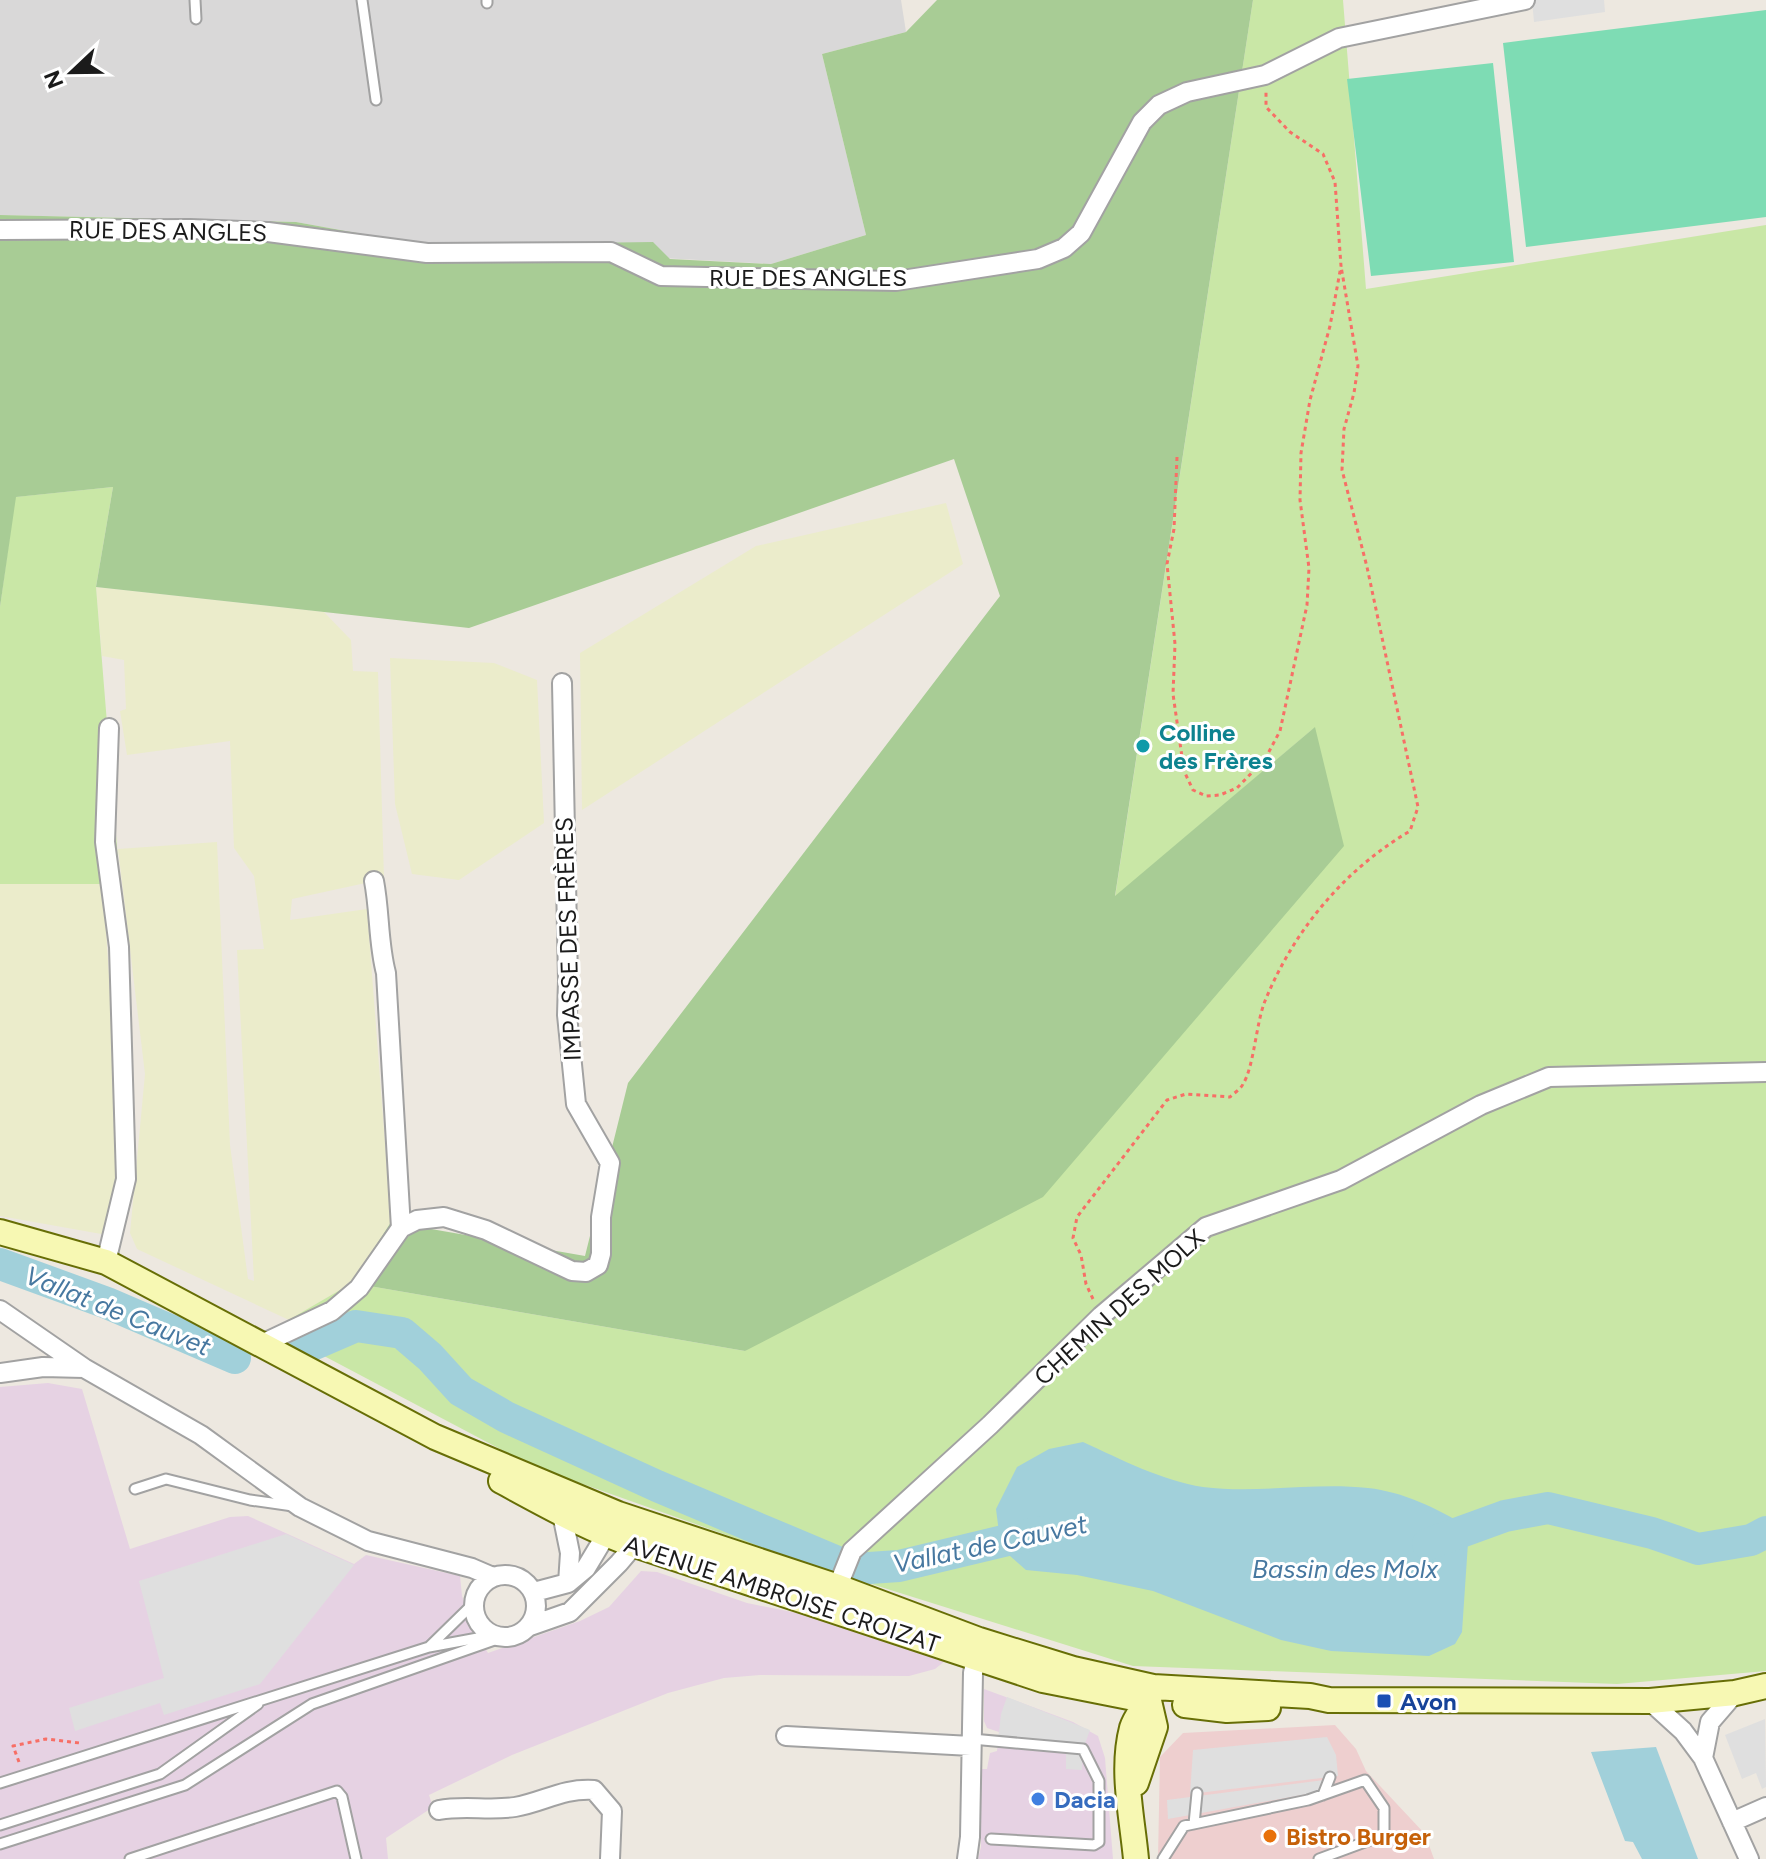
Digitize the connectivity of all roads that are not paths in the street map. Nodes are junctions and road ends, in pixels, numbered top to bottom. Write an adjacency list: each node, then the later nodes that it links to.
1 (195, 0): 4 (lane)
2 (362, 0): 5 (lane)
3 (1525, 0): 6 (street, RUE DES ANGLES)
4 (196, 19)
5 (376, 100)
6 (0, 230)
7 (562, 683): 11 (street, IMPASSE DES FRÈRES)
8 (109, 728): 13 (street)
9 (374, 881): 11 (street)
10 (1766, 1072): 26 (street, CHEMIN DES MOLX)
11 (401, 1228): 15 (street)
12 (0, 1232): 13 (main road, AVENUE AMBROISE CROIZAT)
13 (106, 1262): 15 (main road, AVENUE AMBROISE CROIZAT)
14 (0, 1310): 16 (street)
15 (262, 1344): 18 (main road, AVENUE AMBROISE CROIZAT)
16 (84, 1368): 17 (street); 20 (street)
17 (0, 1373)
18 (435, 1437): 21 (main road, AVENUE AMBROISE CROIZAT); 22 (main road, AVENUE AMBROISE CROIZAT)
19 (135, 1489): 20 (lane)
20 (300, 1507): 25 (street)
21 (562, 1514): 22 (main road, AVENUE AMBROISE CROIZAT); 27 (street)
22 (613, 1525): 23 (main road, AVENUE AMBROISE CROIZAT); 24 (main road, AVENUE AMBROISE CROIZAT); 27 (street)
23 (650, 1525): 24 (street); 26 (main road, AVENUE AMBROISE CROIZAT)
24 (635, 1545): 26 (main road, AVENUE AMBROISE CROIZAT); 30 (street)
25 (493, 1577): 28 (street); 29 (street)
26 (839, 1582): 33 (main road, AVENUE AMBROISE CROIZAT)
27 (568, 1583): 28 (street)
28 (534, 1592): 30 (street)
29 (474, 1603): 31 (street); 32 (lane)
30 (530, 1626): 31 (street)
31 (498, 1636): 32 (lane); 52 (lane)
32 (429, 1647): 37 (lane)
33 (977, 1650): 36 (main road, AVENUE AMBROISE CROIZAT); 40 (street)
34 (1766, 1686): 35 (main road, AVENUE AMBROISE CROIZAT)
35 (1735, 1693): 38 (main road, AVENUE AMBROISE CROIZAT); 41 (street)
36 (1151, 1694): 38 (main road, AVENUE AMBROISE CROIZAT); 57 (main road)
37 (265, 1699): 43 (lane); 50 (lane)
38 (1650, 1701): 41 (street)
39 (786, 1736): 40 (street)
40 (971, 1743): 51 (lane); 56 (street)
41 (1703, 1758): 48 (street)
42 (1330, 1777): 45 (lane)
43 (0, 1783)
44 (1197, 1793): 49 (lane)
45 (1323, 1795): 49 (lane); 59 (lane)
46 (1766, 1807): 48 (street)
47 (439, 1810): 55 (street)
48 (1732, 1822): 60 (street)
49 (1194, 1824): 58 (lane)
50 (0, 1825)
51 (991, 1839)
52 (0, 1844)
53 (130, 1859): 54 (lane)
54 (356, 1859)
55 (610, 1859)
56 (967, 1859)
57 (1136, 1859)
58 (1163, 1859)
59 (1319, 1859)
60 (1749, 1859)

